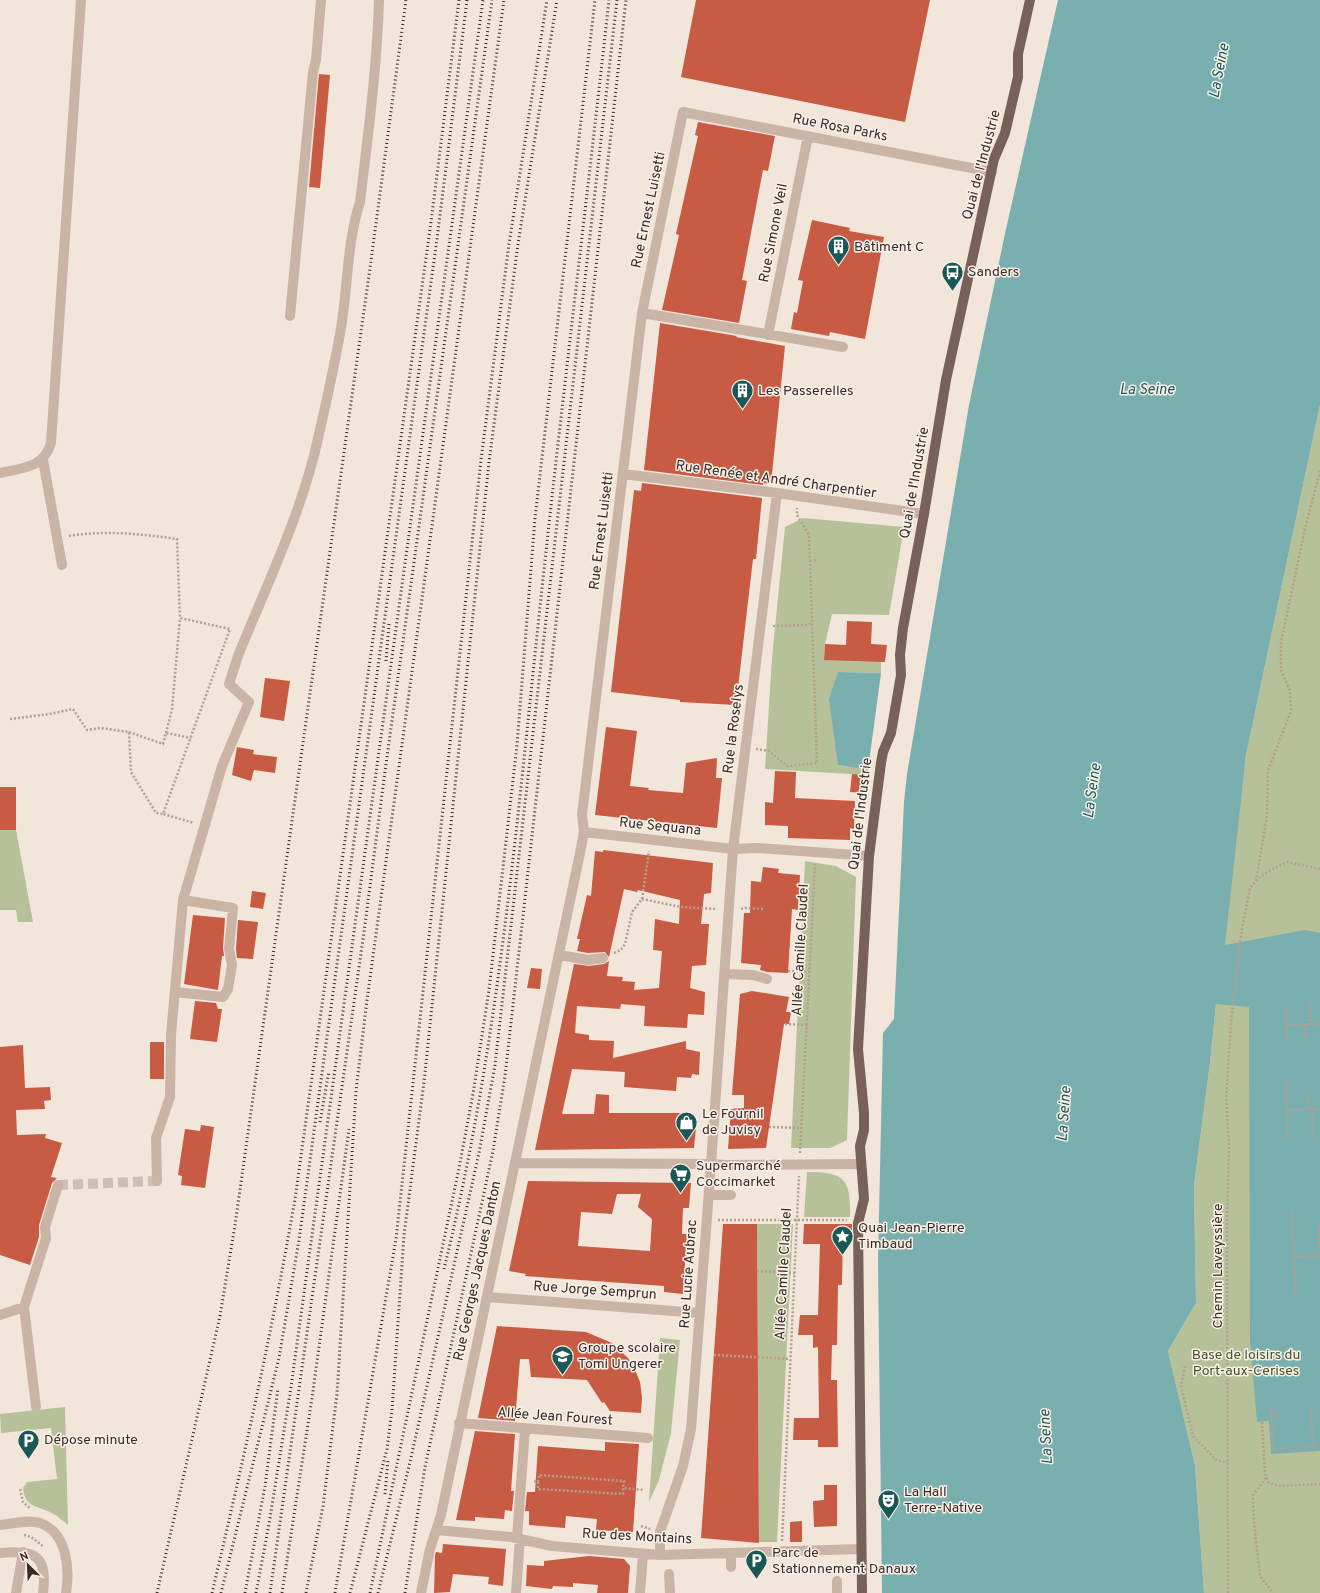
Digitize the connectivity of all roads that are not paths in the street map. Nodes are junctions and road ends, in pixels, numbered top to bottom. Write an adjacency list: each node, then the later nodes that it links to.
1 (81, 0): 12 (street)
2 (321, 0): 9 (street)
3 (379, 0): 21 (street)
4 (1030, 0): 7 (main road, Quai de l'Industrie)
5 (683, 112): 6 (street, Rue Rosa Parks); 8 (street, Rue Ernest Luisetti)
6 (808, 136): 7 (street, Rue Rosa Parks); 10 (street, Rue Simone Veil)
7 (992, 172): 16 (main road, Quai de l'Industrie)
8 (642, 313): 10 (street); 14 (street, Rue Ernest Luisetti)
9 (290, 316)
10 (768, 335): 11 (street)
11 (844, 347)
12 (43, 460): 13 (street); 17 (street)
13 (0, 473)
14 (623, 474): 15 (street, Rue Renée et André Charpentier); 18 (street, Rue Ernest Luisetti)
15 (776, 493): 16 (street, Rue Renée et André Charpentier); 19 (street, Rue la Roselys)
16 (924, 514): 20 (main road, Quai de l'Industrie)
17 (62, 565)
18 (584, 832): 19 (street, Rue Sequana); 22 (street, Rue Ernest Luisetti)
19 (733, 849): 20 (street, Rue Sequana); 24 (street, Rue la Roselys)
20 (869, 856): 29 (main road, Quai de l'Industrie)
21 (183, 900): 26 (street); 26 (street)
22 (560, 954): 23 (street); 27 (street, Rue Georges Jacques Danton)
23 (608, 956)
24 (724, 971): 25 (street); 28 (street, Rue la Roselys)
25 (767, 979)
26 (175, 992): 30 (street)
27 (515, 1163): 28 (street); 34 (street, Rue Georges Jacques Danton)
28 (711, 1164): 29 (street); 32 (street, Rue Lucie Aubrac)
29 (861, 1164): 45 (main road)
30 (157, 1181)
31 (58, 1185): 35 (street)
32 (709, 1195): 33 (street); 36 (street, Rue Lucie Aubrac)
33 (731, 1195)
34 (487, 1297): 36 (street, Rue Jorge Semprun); 39 (street, Rue Georges Jacques Danton)
35 (24, 1307): 37 (street); 38 (street)
36 (700, 1313): 50 (street, Rue Lucie Aubrac)
37 (0, 1315)
38 (36, 1407)
39 (460, 1423): 40 (street, Allée Jean Fourest); 43 (street, Rue Georges Jacques Danton)
40 (525, 1429): 41 (street, Allée Jean Fourest); 44 (street)
41 (648, 1438)
42 (0, 1525): 56 (street)
43 (437, 1530): 44 (street, Rue des Montains); 57 (street, Rue Georges Jacques Danton)
44 (519, 1538): 48 (street, Rue des Montains); 58 (street)
45 (861, 1549): 49 (street, Rue des Montains); 62 (main road)
46 (23, 1552): 47 (street); 54 (street); 55 (street)
47 (0, 1553)
48 (643, 1554): 50 (street, Rue des Montains); 59 (street)
49 (731, 1554): 50 (street, Rue des Montains); 51 (street)
50 (660, 1555)
51 (731, 1567)
52 (669, 1574): 60 (street)
53 (837, 1581): 61 (street)
54 (16, 1593)
55 (43, 1593)
56 (66, 1593)
57 (421, 1593)
58 (516, 1593)
59 (640, 1593)
60 (670, 1593)
61 (837, 1593)
62 (862, 1593)

